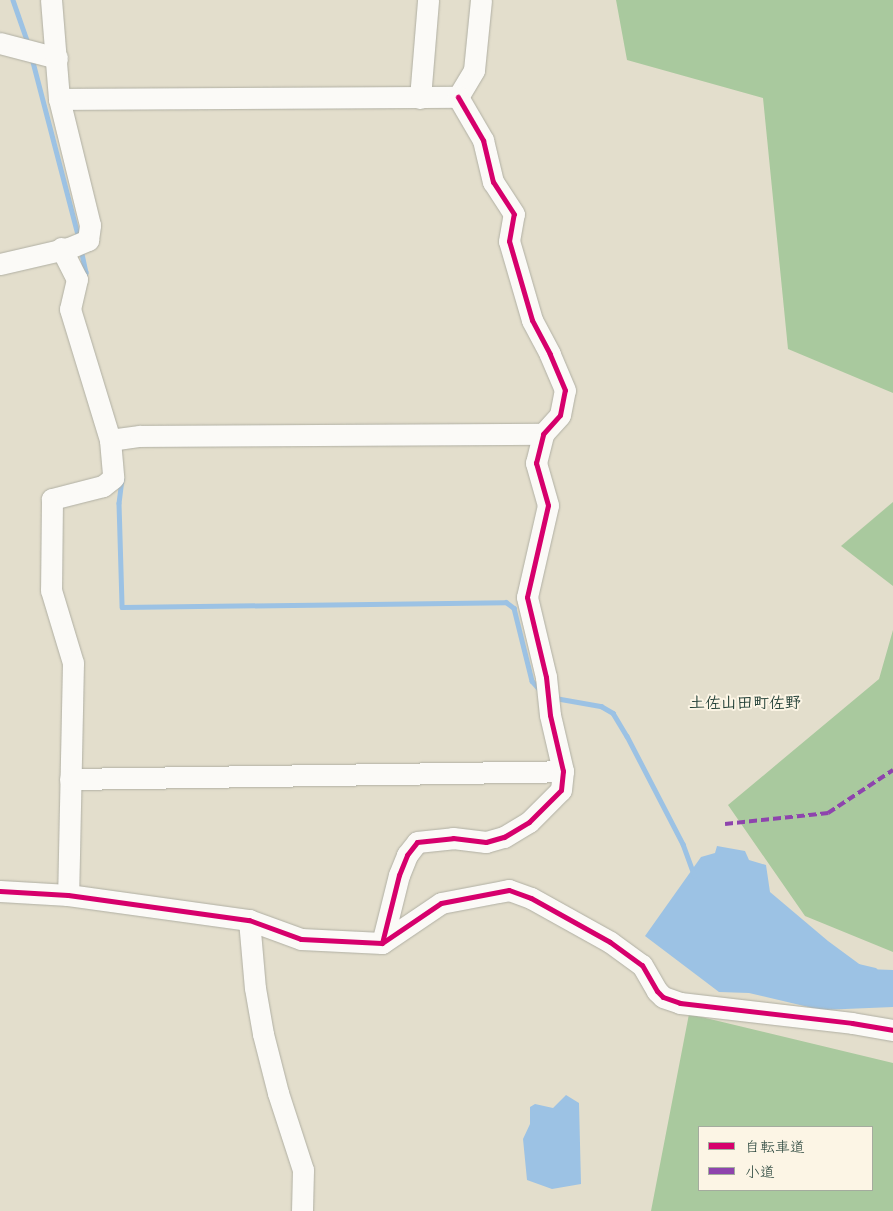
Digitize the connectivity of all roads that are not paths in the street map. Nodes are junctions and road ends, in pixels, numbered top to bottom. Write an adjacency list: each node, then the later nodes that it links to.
1 (52, 0): 5 (street)
2 (428, 0): 7 (street)
3 (481, 0): 6 (street)
4 (9, 45): 5 (street)
5 (57, 58): 8 (street)
6 (458, 97): 7 (street); 11 (street)
7 (420, 98): 8 (street)
8 (59, 100): 9 (street)
9 (73, 245): 10 (street); 12 (street)
10 (0, 264)
11 (543, 434): 12 (street); 13 (street)
12 (110, 440): 14 (street)
13 (563, 771): 14 (street); 18 (street)
14 (70, 778): 16 (street)
15 (0, 891): 16 (street)
16 (68, 895): 17 (street)
17 (249, 920): 18 (street); 20 (street)
18 (382, 943): 19 (street)
19 (893, 1030)
20 (302, 1211)

